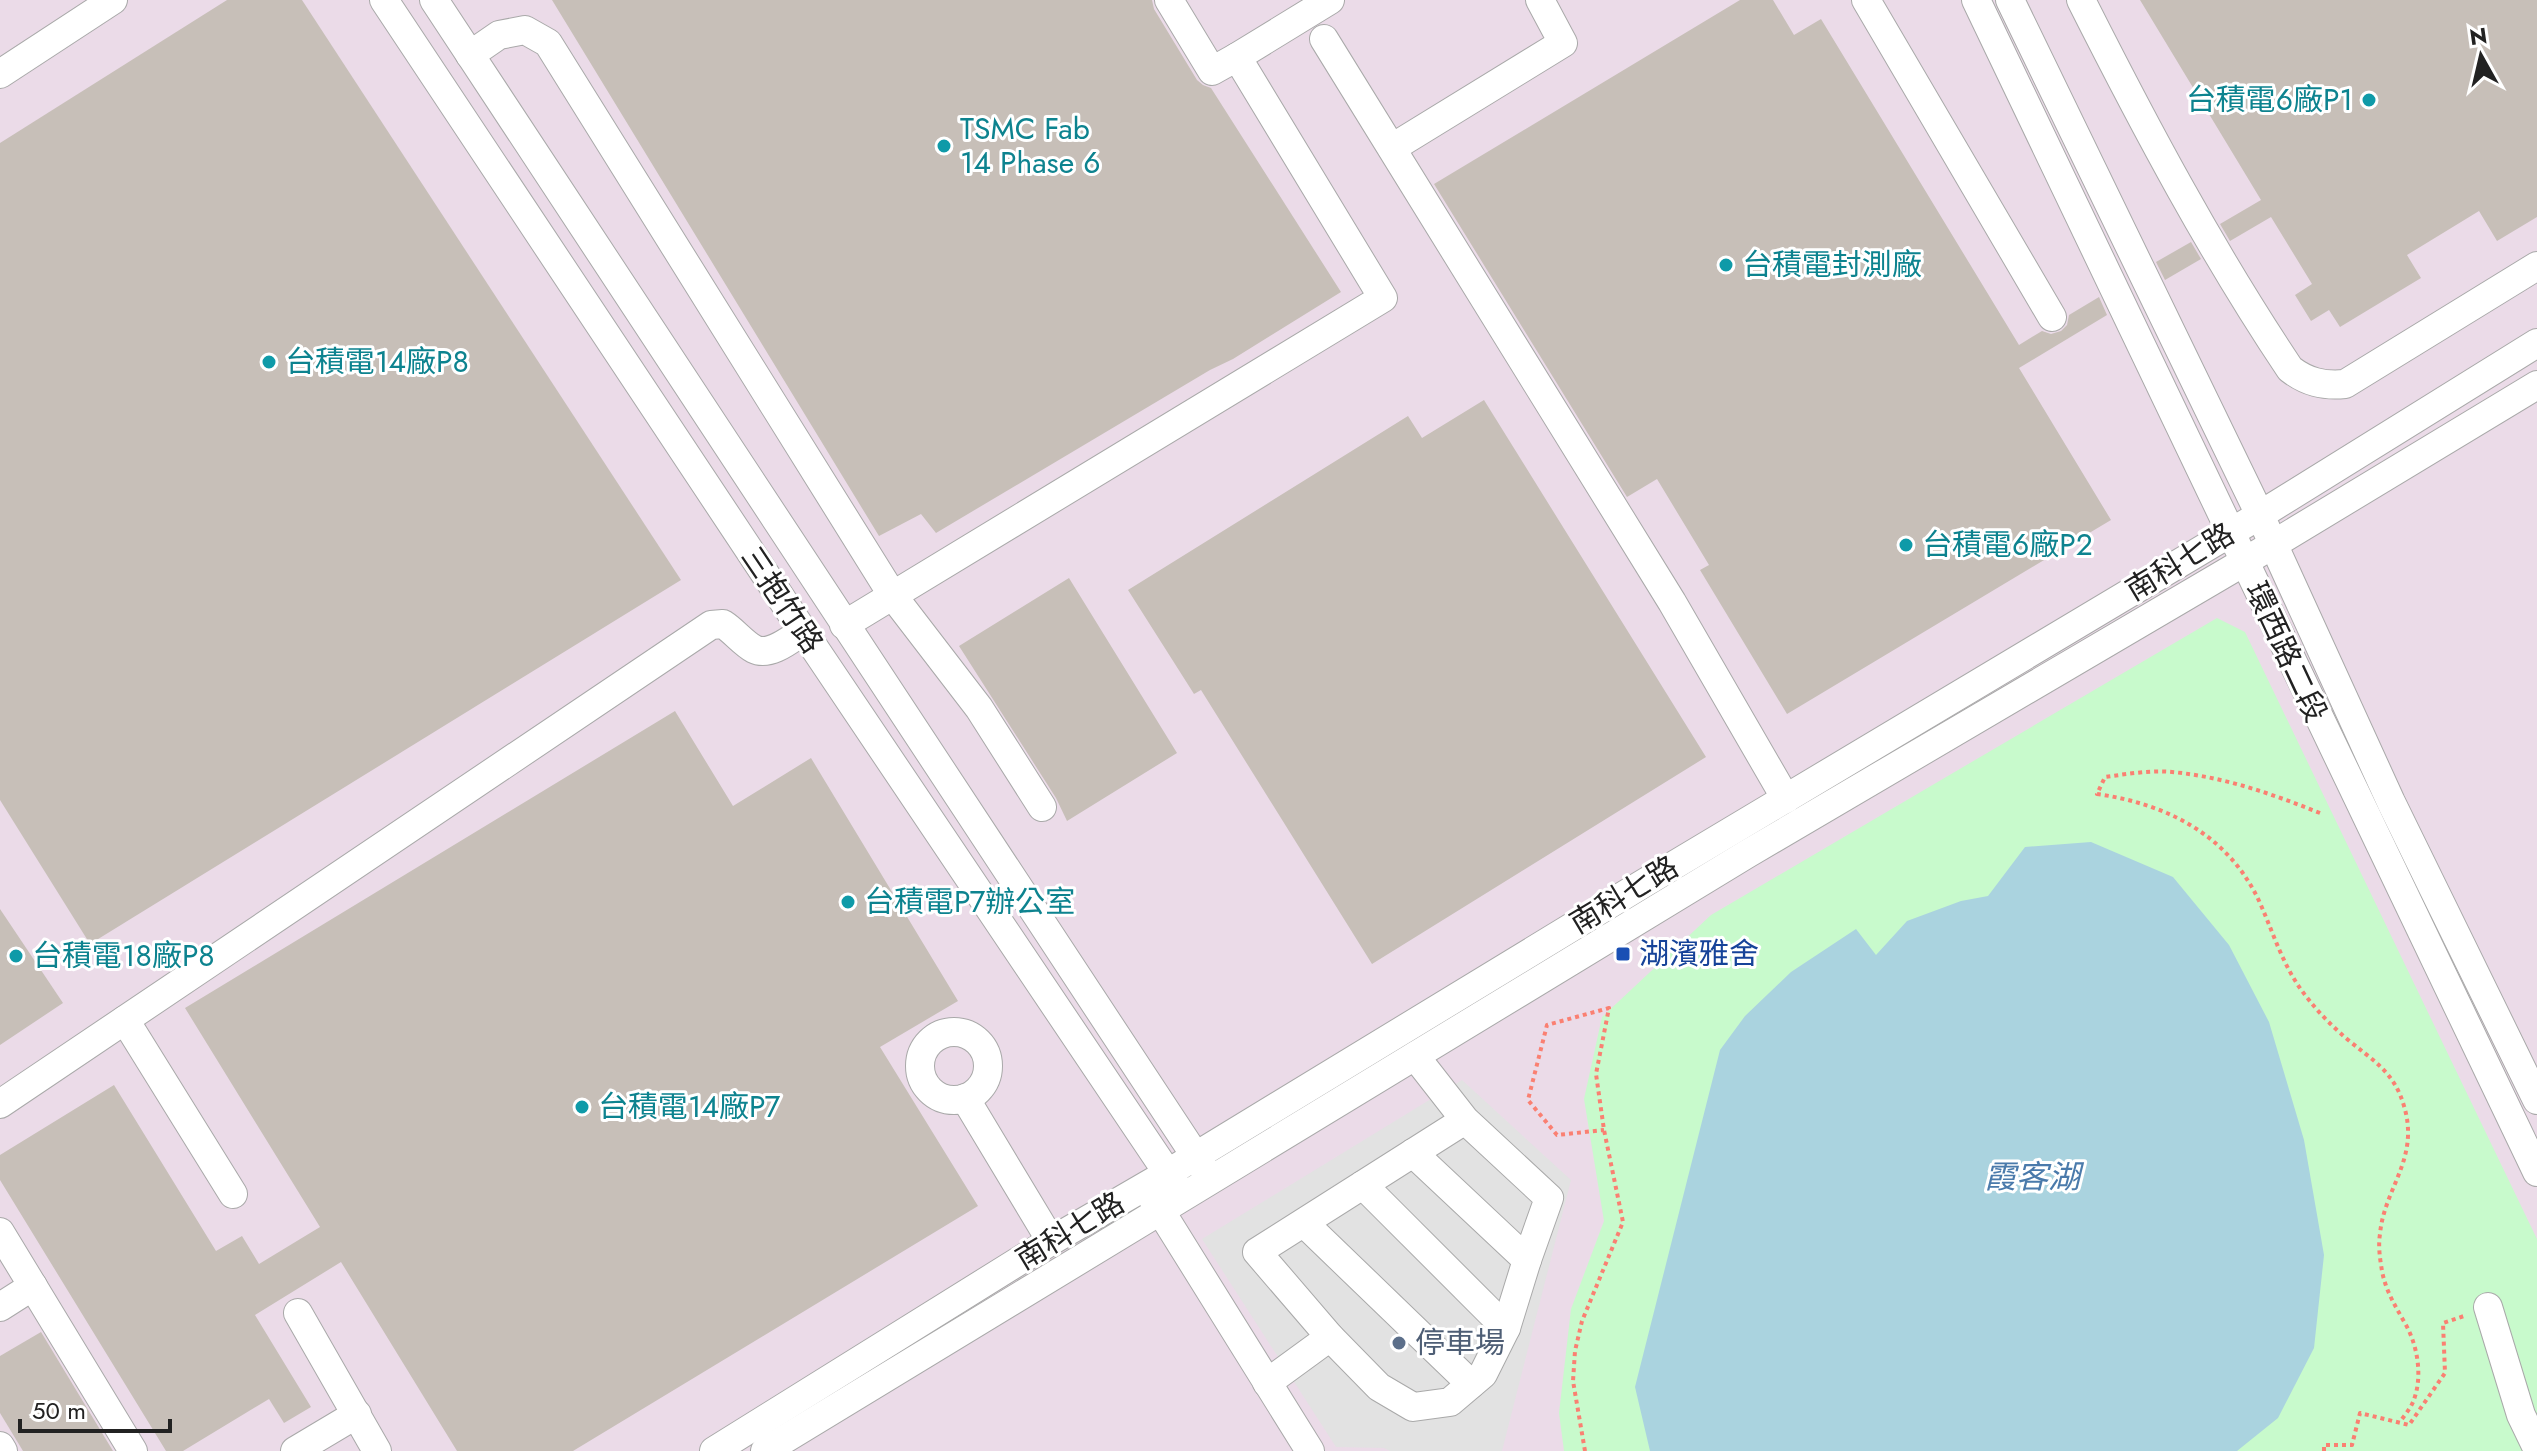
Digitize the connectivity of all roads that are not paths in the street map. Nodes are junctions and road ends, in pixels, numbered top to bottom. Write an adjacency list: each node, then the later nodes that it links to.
1 (113, 0): 14 (street)
2 (384, 0): 26 (street, 三抱竹路)
3 (434, 0): 12 (street, 三抱竹路)
4 (1169, 0): 13 (street)
5 (1330, 0): 13 (street)
6 (1540, 0): 15 (street)
7 (1866, 0): 17 (street)
8 (1976, 0): 21 (street, 環西路二段)
9 (2010, 0): 20 (street)
10 (2081, 0): 16 (street)
11 (1324, 39): 15 (street)
12 (470, 55): 24 (street); 25 (street, 三抱竹路)
13 (1237, 57): 24 (street)
14 (0, 74)
15 (1392, 148): 27 (street)
16 (2537, 266)
17 (2052, 317)
18 (2537, 343): 20 (street, 南科七路)
19 (2537, 385): 22 (street, 南科七路)
20 (2260, 515): 21 (street, 南科七路); 22 (street, 環西路二段)
21 (2231, 532): 23 (street, 環西路二段); 27 (street, 南科七路)
22 (2274, 544): 23 (street, 南科七路); 34 (street, 環西路二段)
23 (2244, 562): 30 (street, 南科七路); 39 (street, 環西路二段)
24 (893, 596): 25 (street); 28 (street)
25 (844, 625): 38 (street, 三抱竹路)
26 (803, 631): 31 (street); 41 (street, 三抱竹路)
27 (1786, 799): 29 (street, 南科七路)
28 (1042, 807)
29 (1731, 830): 30 (street); 38 (street, 南科七路)
30 (1747, 854): 32 (street, 南科七路)
31 (125, 1020): 35 (street); 42 (street)
32 (1415, 1056): 36 (street); 38 (street, 南科七路)
33 (965, 1098): 45 (street)
34 (2537, 1100)
35 (0, 1104)
36 (1465, 1120): 37 (street); 46 (street)
37 (1413, 1153): 40 (street); 46 (street)
38 (1203, 1168): 41 (street, 南科七路)
39 (2537, 1172)
40 (1363, 1185): 43 (street); 51 (street)
41 (1164, 1192): 45 (street, 南科七路); 53 (street, 三抱竹路); 63 (street, 南科七路)
42 (233, 1194)
43 (1304, 1223): 52 (street); 54 (street)
44 (0, 1232): 47 (street)
45 (1051, 1241): 62 (street, 南科七路)
46 (1527, 1260): 51 (street)
47 (33, 1286): 48 (street); 59 (street)
48 (0, 1307)
49 (2488, 1307): 57 (street)
50 (298, 1313): 55 (street)
51 (1506, 1328): 54 (street)
52 (1330, 1337): 53 (street); 54 (street)
53 (1267, 1383): 64 (street, 三抱竹路)
54 (1471, 1384)
55 (357, 1414): 60 (street); 61 (street)
56 (0, 1446): 58 (street)
57 (2537, 1448)
58 (3, 1451)
59 (133, 1451)
60 (295, 1451)
61 (377, 1451)
62 (714, 1451)
63 (765, 1451)
64 (1310, 1451)

